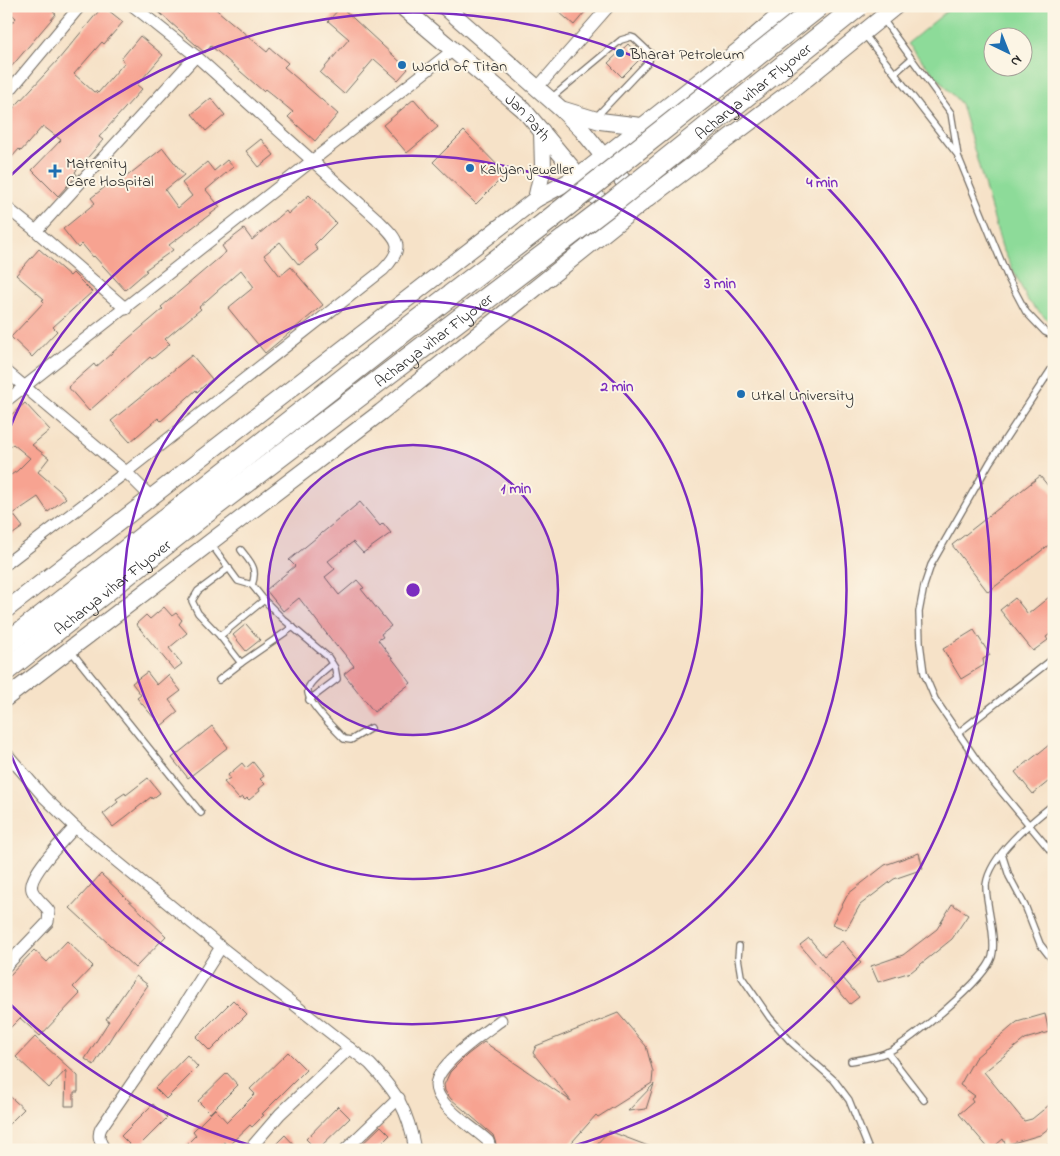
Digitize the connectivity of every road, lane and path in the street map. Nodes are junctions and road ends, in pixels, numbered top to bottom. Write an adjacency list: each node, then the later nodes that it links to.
1 (80, 6): 17 (street)
2 (133, 6): 13 (street)
3 (401, 6): 12 (street, Jan Path)
4 (444, 6): 16 (street, Jan Path)
5 (609, 6): 16 (street)
6 (790, 6): 20 (street)
7 (818, 6): 48 (highway, Acharya vihar Flyover, bridge)
8 (858, 6): 53 (highway, Acharya vihar Flyover, bridge)
9 (896, 6): 10 (street)
10 (882, 18): 11 (street); 14 (lane)
11 (864, 34): 15 (lane); 27 (street)
12 (452, 50): 21 (street, Jan Path); 24 (street)
13 (196, 56): 24 (street); 30 (street)
14 (911, 59): 15 (lane); 22 (lane)
15 (895, 73): 22 (lane)
16 (538, 87): 18 (street, Jan Path)
17 (6, 95)
18 (556, 104): 19 (street); 19 (lane); 23 (street, Jan Path)
19 (593, 119): 20 (street)
20 (641, 126): 23 (street)
21 (542, 131): 25 (street, Jan Path); 26 (street)
22 (958, 156): 32 (lane)
23 (602, 157): 25 (street); 27 (street, Jan Path)
24 (312, 160): 31 (street); 37 (street)
25 (579, 176): 26 (street); 29 (street, Jan Path)
26 (536, 199): 38 (street)
27 (642, 203): 29 (street)
28 (6, 207): 30 (street)
29 (618, 224): 39 (street)
30 (36, 231): 31 (street)
31 (126, 309): 35 (street)
32 (1054, 336)
33 (1054, 366): 58 (lane)
34 (6, 371): 35 (street)
35 (25, 387): 36 (street); 37 (street)
36 (6, 401)
37 (126, 472): 38 (street); 41 (street)
38 (152, 498): 45 (street)
39 (209, 543): 42 (lane); 49 (street)
40 (241, 550): 43 (lane)
41 (6, 564)
42 (229, 568): 43 (lane); 47 (lane)
43 (252, 585): 44 (lane)
44 (264, 600): 46 (lane); 47 (lane)
45 (6, 610)
46 (293, 627): 51 (lane); 52 (lane)
47 (220, 636): 51 (lane)
48 (6, 644)
49 (70, 650): 55 (street); 61 (lane)
50 (1054, 658): 58 (lane)
51 (241, 662): 54 (lane)
52 (332, 664): 56 (lane); 56 (lane)
53 (6, 670)
54 (219, 680)
55 (6, 698)
56 (309, 700): 57 (lane)
57 (371, 728)
58 (958, 733): 62 (lane)
59 (6, 753): 63 (street)
60 (1054, 804): 62 (lane)
61 (201, 814)
62 (1029, 824): 64 (lane); 65 (lane)
63 (75, 827): 67 (street); 69 (street)
64 (1002, 854): 68 (lane); 72 (lane)
65 (1054, 855)
66 (739, 946): 82 (lane)
67 (221, 947): 71 (street); 77 (street)
68 (1054, 962)
69 (6, 966)
70 (501, 1020): 81 (street)
71 (350, 1048): 74 (street); 78 (street)
72 (888, 1052): 73 (lane); 75 (lane)
73 (851, 1061)
74 (399, 1098): 79 (street); 80 (street)
75 (924, 1100)
76 (1054, 1146): 83 (lane)
77 (105, 1150)
78 (249, 1150)
79 (345, 1150)
80 (415, 1150)
81 (491, 1150)
82 (870, 1150)
83 (1044, 1150)

